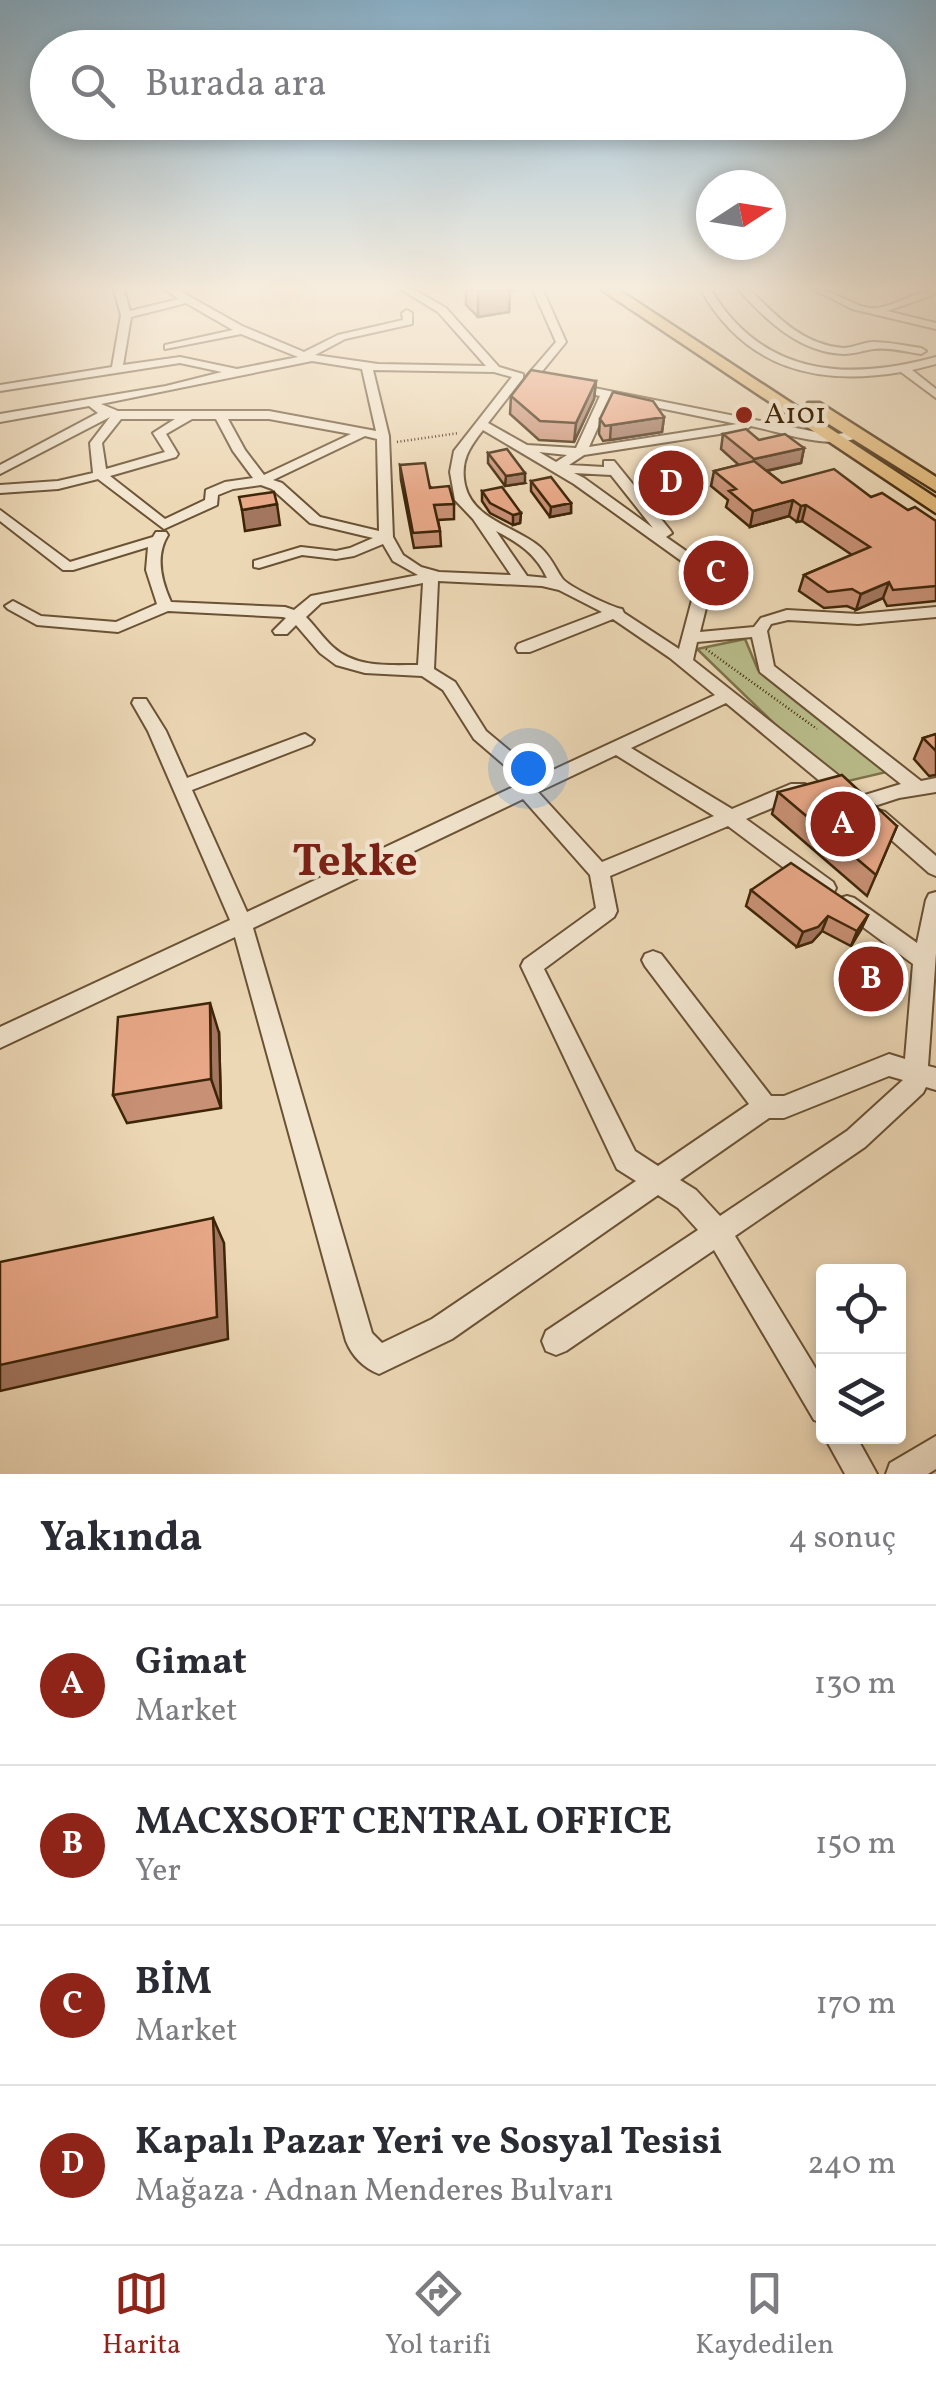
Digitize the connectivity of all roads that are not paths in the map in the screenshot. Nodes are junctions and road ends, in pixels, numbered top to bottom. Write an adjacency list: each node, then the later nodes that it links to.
1 (119, 359): 12 (street)
2 (294, 359): 14 (street)
3 (328, 359): 10 (street)
4 (485, 359): 11 (street)
5 (544, 359): 16 (street)
6 (710, 359): 28 (highway)
7 (739, 359): 27 (highway)
8 (784, 359): 13 (street)
9 (934, 359): 13 (street)
10 (366, 364): 11 (street); 29 (street)
11 (495, 370): 16 (street)
12 (117, 371): 14 (street); 15 (street)
13 (906, 371): 19 (street)
14 (229, 372): 20 (street); 22 (street)
15 (103, 373): 17 (street); 20 (street)
16 (525, 377): 18 (street); 25 (street)
17 (0, 388)
18 (607, 394): 21 (street); 33 (street)
19 (936, 396)
20 (104, 408): 22 (street); 23 (street); 34 (street); 37 (street)
21 (676, 408): 24 (street); 30 (street)
22 (207, 413): 26 (street); 37 (street); 38 (street)
23 (0, 418)
24 (755, 424): 28 (street); 30 (street)
25 (478, 427): 31 (street); 43 (street)
26 (364, 432): 29 (street); 38 (street)
27 (858, 435): 28 (street); 39 (highway)
28 (830, 439): 41 (highway)
29 (383, 440): 45 (street)
30 (676, 445): 32 (street)
31 (521, 446): 33 (street); 35 (street)
32 (598, 450): 33 (street); 36 (street)
33 (580, 452): 35 (street)
34 (2, 466)
35 (556, 468): 36 (street); 47 (street)
36 (615, 471): 47 (street)
37 (100, 475): 40 (street); 44 (street)
38 (262, 481): 44 (street); 45 (street)
39 (936, 486)
40 (0, 489)
41 (936, 507)
42 (0, 514): 46 (street)
43 (480, 518): 50 (street); 51 (street)
44 (164, 524): 46 (street)
45 (386, 537): 48 (street); 49 (street)
46 (156, 540): 53 (street)
47 (681, 553): 59 (street)
48 (260, 564)
49 (432, 577): 50 (street); 56 (street); 62 (street)
50 (521, 578): 51 (street)
51 (558, 585): 54 (street)
52 (13, 606): 53 (street)
53 (166, 606): 56 (street)
54 (617, 612): 60 (street); 61 (street)
55 (936, 612): 58 (street)
56 (298, 616): 57 (street); 62 (street)
57 (282, 631)
58 (759, 631): 59 (street); 69 (street)
59 (690, 638): 61 (street)
60 (524, 648)
61 (684, 662): 63 (street)
62 (426, 671): 68 (street)
63 (727, 696): 66 (street); 67 (street)
64 (140, 703): 70 (street)
65 (305, 740): 70 (street)
66 (617, 748): 68 (street); 72 (street)
67 (826, 777): 71 (street); 72 (street)
68 (531, 786): 74 (street); 76 (street)
69 (926, 786): 71 (street)
70 (180, 788): 76 (street)
71 (862, 803): 73 (street)
72 (730, 817): 74 (street); 78 (street)
73 (936, 868)
74 (599, 872): 82 (street)
75 (936, 900): 78 (street)
76 (242, 925): 79 (street); 82 (street)
77 (653, 960): 81 (street)
78 (924, 960): 80 (street)
79 (0, 1038)
80 (926, 1075): 81 (street); 83 (street)
81 (764, 1107): 82 (street)
82 (659, 1182): 83 (street)
83 (718, 1233): 84 (street); 85 (street)
84 (556, 1342)
85 (816, 1397)
86 (845, 1444): 88 (street)
87 (936, 1452): 89 (street)
88 (862, 1474)
89 (901, 1474)

